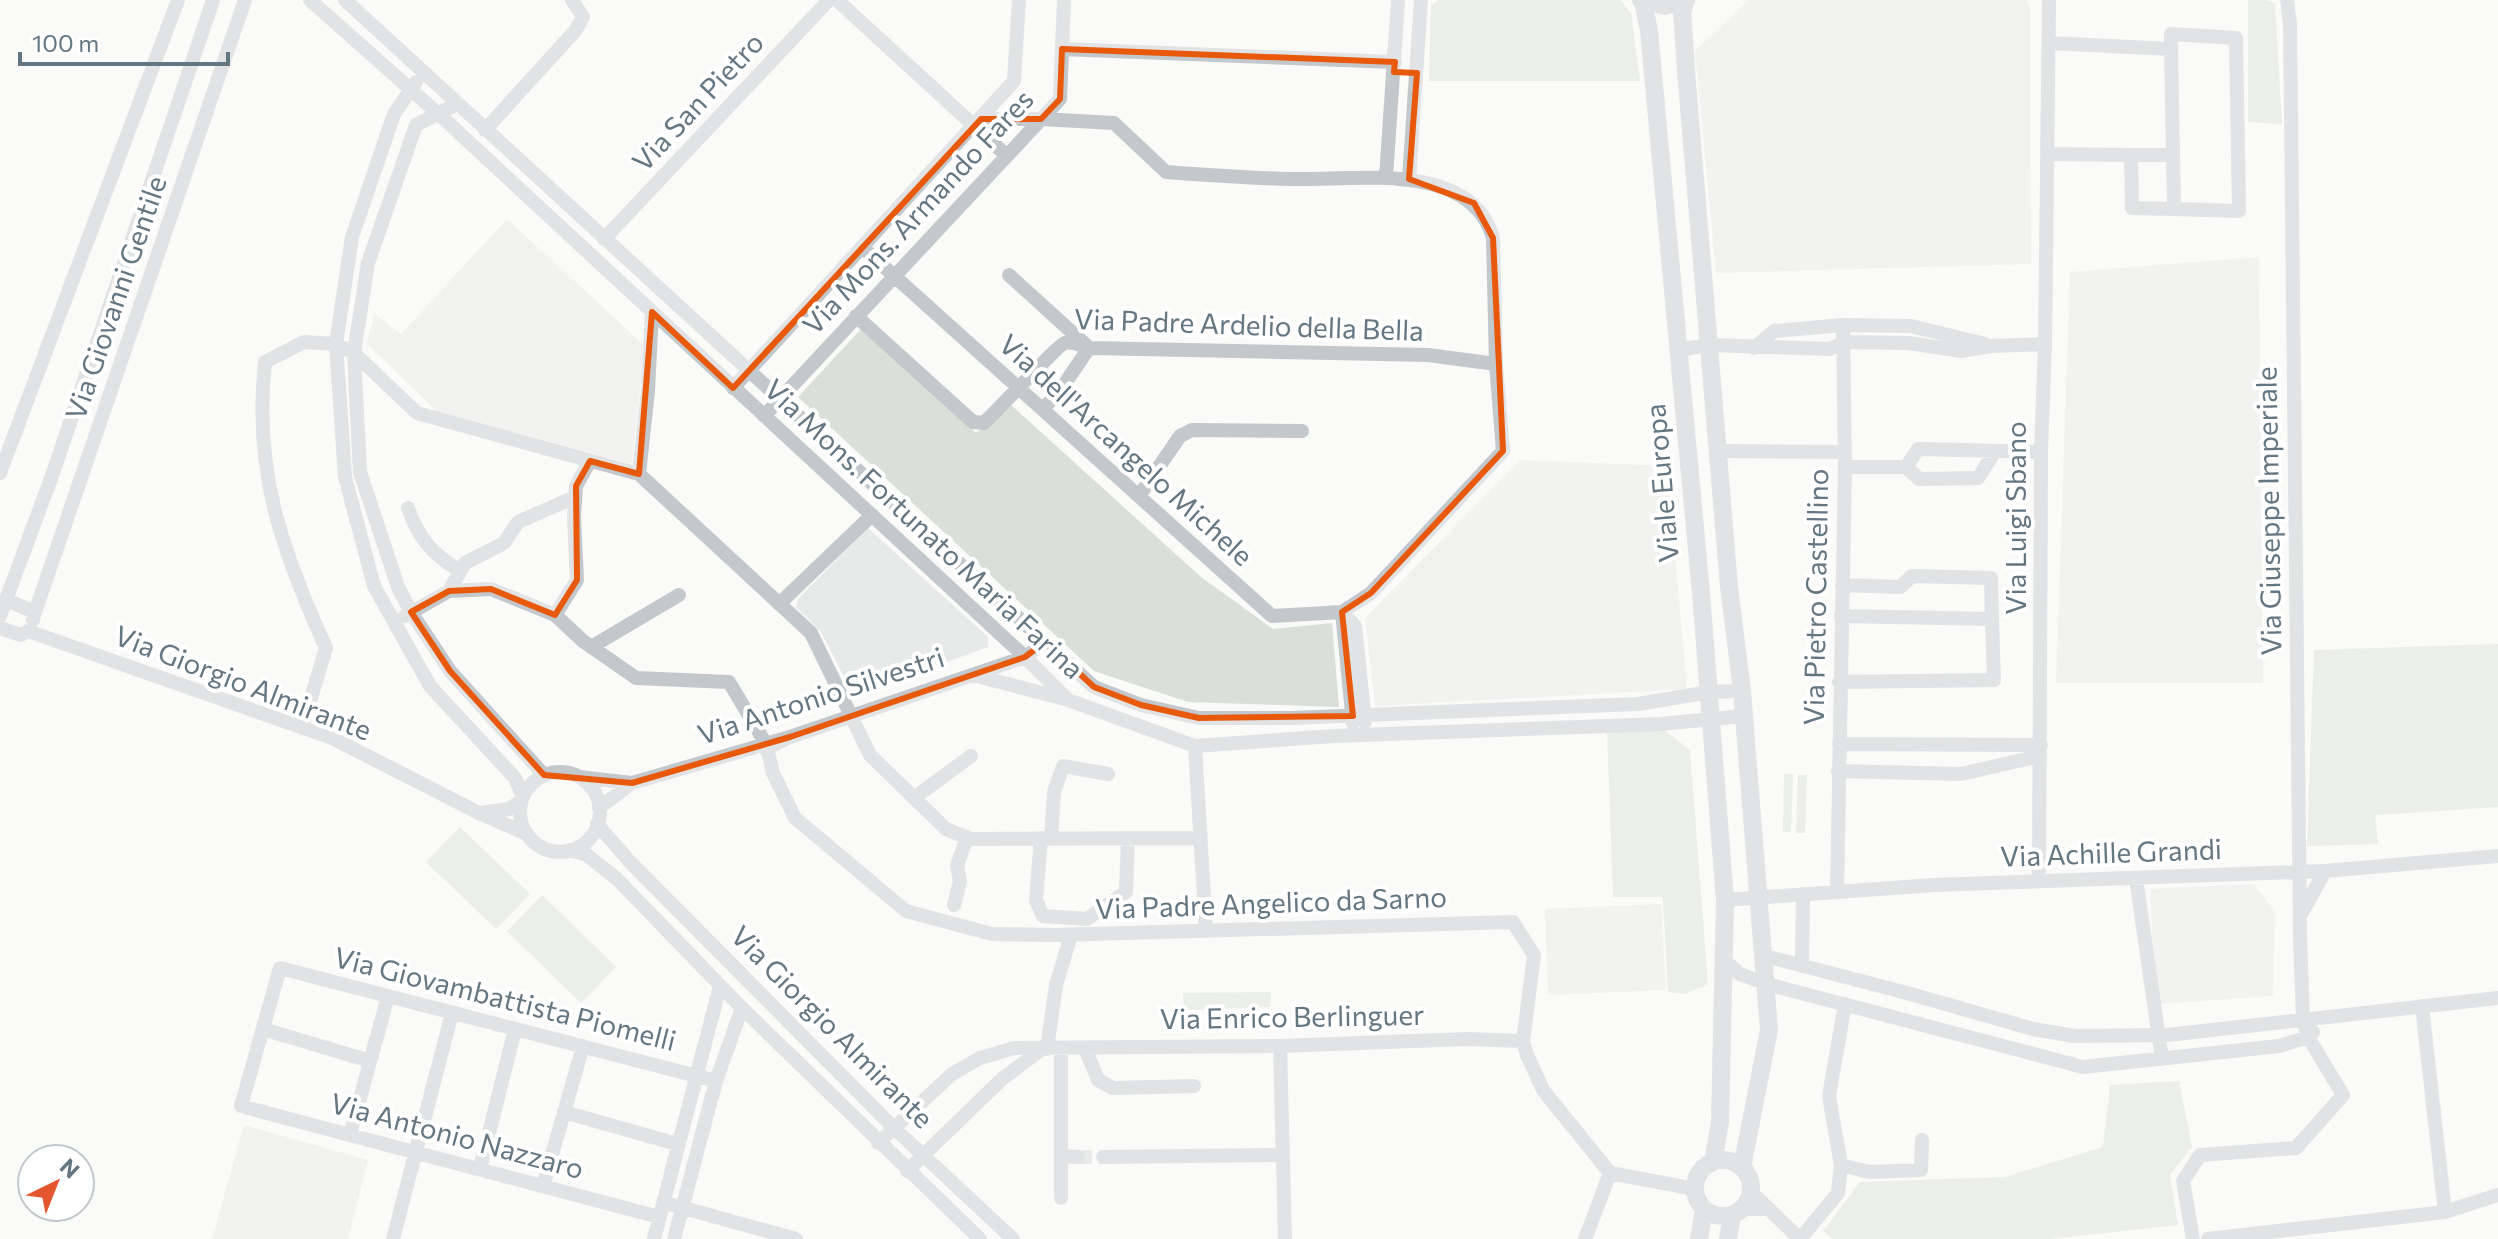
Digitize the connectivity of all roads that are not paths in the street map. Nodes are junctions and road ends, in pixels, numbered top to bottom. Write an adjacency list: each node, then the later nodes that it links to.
1 (178, 0): 66 (street, Via Giovanni Gentile)
2 (213, 0): 76 (street, Via Giovanni Gentile)
3 (245, 0): 78 (street, Via Giovanni Gentile)
4 (310, 0): 23 (street, Via Mons. Fortunato Maria Farina)
5 (345, 0): 21 (street, Via Mons. Fortunato Maria Farina)
6 (572, 0): 28 (street)
7 (829, 0): 36 (street, Via San Pietro)
8 (837, 0): 27 (street)
9 (1019, 0): 27 (street, Via Mons. Armando Fares)
10 (1064, 0): 18 (street, Via Mons. Armando Fares)
11 (1398, 0): 20 (street)
12 (1421, 0): 22 (street)
13 (1686, 0): 16 (street); 46 (street, Viale Europa)
14 (2049, 0): 17 (street, Via Luigi Sbano)
15 (2287, 0): 127 (street, Via Giuseppe Imperiale)
16 (1642, 1): 50 (street, Viale Europa)
17 (2049, 43): 19 (street); 29 (street, Via Luigi Sbano)
18 (1062, 49): 20 (street); 26 (street, Via Mons. Armando Fares)
19 (2171, 49): 32 (street); 35 (street)
20 (1395, 67): 22 (street); 33 (street)
21 (423, 73): 23 (street); 24 (street, Via Mons. Fortunato Maria Farina)
22 (1417, 73): 34 (street)
23 (411, 89): 25 (street, Via Mons. Fortunato Maria Farina); 44 (street)
24 (457, 104): 25 (street); 28 (street, Via Mons. Fortunato Maria Farina)
25 (437, 114): 40 (street, Via Mons. Fortunato Maria Farina); 51 (street)
26 (1041, 119): 27 (street); 30 (street, Via Mons. Armando Fares); 33 (street)
27 (978, 122): 30 (street); 37 (street, Via Mons. Armando Fares)
28 (485, 130): 36 (street, Via Mons. Fortunato Maria Farina)
29 (2048, 154): 31 (street); 45 (street, Via Luigi Sbano)
30 (1006, 155): 39 (street, Via Mons. Armando Fares)
31 (2131, 155): 32 (street); 35 (street)
32 (2173, 155): 35 (street)
33 (1386, 177): 34 (street)
34 (1409, 179): 52 (street)
35 (2174, 209)
36 (604, 239): 53 (street, Via Mons. Fortunato Maria Farina)
37 (862, 247): 39 (street, Via dell'Arcangelo Michele); 53 (street, Via Mons. Armando Fares)
38 (1009, 275): 48 (street)
39 (894, 276): 41 (street, Via Mons. Armando Fares); 55 (street, Via dell'Arcangelo Michele)
40 (652, 312): 54 (street, Via Mons. Fortunato Maria Farina); 67 (street)
41 (856, 316): 55 (street); 56 (street, Via Mons. Armando Fares)
42 (1843, 325): 43 (street, Via Pietro Castellino); 47 (street); 49 (street)
43 (1844, 342): 47 (street); 49 (street); 63 (street, Via Pietro Castellino)
44 (336, 344): 51 (street); 85 (street); 100 (street)
45 (2045, 344): 47 (street); 62 (street, Via Luigi Sbano)
46 (1709, 345): 49 (street); 50 (street); 60 (street, Viale Europa)
47 (1991, 346)
48 (1089, 348): 52 (street, Via Padre Ardelio della Bella); 55 (street, Via Padre Ardelio della Bella); 57 (street)
49 (1754, 348)
50 (1678, 350): 94 (street, Viale Europa)
51 (354, 353): 64 (street); 79 (street)
52 (1496, 364): 80 (street)
53 (749, 371): 54 (street, Via Mons. Armando Fares); 56 (street, Via Mons. Fortunato Maria Farina)
54 (733, 388): 58 (street, Via Mons. Fortunato Maria Farina)
55 (1020, 389): 57 (street, Via dell'Arcangelo Michele)
56 (779, 399): 58 (street, Via Mons. Armando Fares); 88 (street, Via Mons. Fortunato Maria Farina)
57 (1042, 409): 68 (street, Via dell'Arcangelo Michele)
58 (764, 416): 71 (street, Via Mons. Fortunato Maria Farina)
59 (1302, 431): 68 (street)
60 (1719, 451): 63 (street, Via Pietro Castellino); 93 (street, Viale Europa)
61 (1995, 451): 62 (street); 65 (street); 65 (street)
62 (2041, 452): 107 (street, Via Luigi Sbano)
63 (1844, 460): 65 (street); 73 (street, Via Pietro Castellino)
64 (590, 461): 67 (street); 69 (street)
65 (1906, 467)
66 (0, 473)
67 (639, 474): 77 (street)
68 (1139, 496): 80 (street, Via dell'Arcangelo Michele)
69 (575, 497): 72 (street); 81 (street)
70 (408, 508): 72 (street)
71 (872, 515): 77 (street); 90 (street, Via Mons. Fortunato Maria Farina)
72 (460, 571): 74 (street)
73 (1842, 585): 83 (street, Via Pietro Castellino); 84 (street)
74 (449, 591): 79 (street); 81 (street)
75 (679, 595): 89 (street)
76 (6, 600): 78 (street); 82 (street, Via Giovanni Gentile)
77 (779, 604): 96 (street)
78 (35, 612): 87 (street, Via Giovanni Gentile)
79 (411, 612): 85 (street); 112 (street)
80 (1342, 612): 97 (street)
81 (555, 615): 89 (street)
82 (0, 616)
83 (1841, 616): 84 (street); 92 (street, Via Pietro Castellino)
84 (1992, 619): 92 (street)
85 (394, 622): 116 (street)
86 (0, 628): 87 (street, Via Giorgio Almirante)
87 (28, 631): 100 (street, Via Giorgio Almirante)
88 (1045, 642): 90 (street, Via Antonio Silvestri); 97 (street, Via Mons. Fortunato Maria Farina)
89 (591, 647): 103 (street)
90 (1025, 657): 91 (street, Via Antonio Silvestri); 95 (street, Via Mons. Fortunato Maria Farina)
91 (973, 674): 95 (street); 96 (street, Via Antonio Silvestri)
92 (1839, 682): 104 (street, Via Pietro Castellino)
93 (1742, 691): 94 (street, Via Mons. Fortunato Maria Farina); 98 (street, Viale Europa)
94 (1709, 692): 97 (street, Via Mons. Fortunato Maria Farina); 99 (street, Viale Europa)
95 (1068, 700): 106 (street, Via Mons. Fortunato Maria Farina)
96 (852, 715): 102 (street, Via Antonio Silvestri); 115 (street)
97 (1359, 716): 101 (street)
98 (1743, 716): 99 (street, Via Mons. Fortunato Maria Farina); 133 (street, Viale Europa)
99 (1711, 718): 101 (street, Via Mons. Fortunato Maria Farina); 134 (street, Viale Europa)
100 (302, 728): 118 (street, Via Giorgio Almirante)
101 (1360, 735): 106 (street, Via Mons. Fortunato Maria Farina)
102 (790, 737): 103 (street, Via Antonio Silvestri); 138 (street, Via Padre Angelico da Sarno)
103 (766, 744): 114 (street, Via Antonio Silvestri)
104 (1839, 744): 105 (street, Via Pietro Castellino); 109 (street, Via Pietro Castellino)
105 (1926, 744): 107 (street, Via Pietro Castellino); 110 (street)
106 (1195, 746): 124 (street)
107 (2040, 751): 110 (street); 130 (street, Via Luigi Sbano)
108 (971, 756): 115 (street)
109 (1838, 771): 110 (street); 131 (street, Via Pietro Castellino)
110 (1926, 773)
111 (1108, 774): 122 (street)
112 (544, 775): 113 (street); 116 (street)
113 (579, 777): 114 (street, Via Antonio Silvestri); 117 (street)
114 (632, 783): 117 (street, Via Antonio Silvestri)
115 (914, 798): 121 (street)
116 (522, 799): 118 (street); 120 (street)
117 (599, 808): 119 (street)
118 (479, 813): 120 (street, Via Giorgio Almirante)
119 (597, 824): 125 (street); 167 (street, Via Giorgio Almirante)
120 (527, 834): 125 (street)
121 (967, 837): 122 (street); 135 (street)
122 (1046, 838): 123 (street); 123 (street)
123 (1128, 838): 124 (street)
124 (1199, 838): 137 (street)
125 (570, 850): 143 (street, Via Giorgio Almirante)
126 (2498, 856): 128 (street, Via Achille Grandi)
127 (2299, 871): 128 (street, Via Achille Grandi); 129 (street, Via Achille Grandi); 136 (street, Via Giuseppe Imperiale)
128 (2325, 871): 136 (street)
129 (2136, 878): 130 (street, Via Achille Grandi); 154 (street)
130 (2039, 882): 131 (street, Via Achille Grandi)
131 (1837, 892): 132 (street, Via Achille Grandi)
132 (1803, 894): 133 (street, Via Achille Grandi); 141 (street)
133 (1759, 898): 134 (street, Via Achille Grandi); 139 (street, Viale Europa)
134 (1725, 900): 140 (street, Viale Europa)
135 (954, 905)
136 (2299, 916): 151 (street, Via Giuseppe Imperiale)
137 (1206, 931): 138 (street, Via Padre Angelico da Sarno); 156 (street, Via Padre Angelico da Sarno)
138 (1071, 935): 160 (street)
139 (1765, 956): 141 (street); 142 (street, Viale Europa)
140 (1724, 960): 142 (street); 178 (street, Viale Europa)
141 (1802, 966): 154 (street)
142 (1767, 984): 146 (street); 180 (street, Viale Europa)
143 (720, 986): 148 (street, Via Giorgio Almirante); 163 (street)
144 (388, 996): 149 (street, Via Giovambattista Piomelli); 152 (street, Via Giovambattista Piomelli); 162 (street)
145 (2498, 998): 147 (street)
146 (1845, 1004): 161 (street); 179 (street)
147 (2422, 1006): 150 (street); 194 (street)
148 (742, 1008): 164 (street); 170 (street, Via Giorgio Almirante)
149 (452, 1013): 153 (street, Via Giovambattista Piomelli); 172 (street)
150 (2328, 1018): 151 (street); 155 (street)
151 (2303, 1021): 154 (street); 155 (street, Via Giuseppe Imperiale)
152 (263, 1029): 162 (street); 168 (street, Via Antonio Nazzaro)
153 (515, 1029): 157 (street, Via Giovambattista Piomelli); 181 (street)
154 (2158, 1035): 161 (street)
155 (2308, 1037): 161 (street); 206 (street, Via Giuseppe Imperiale)
156 (1523, 1041): 158 (street, Via Enrico Berlinguer); 183 (street, Via Padre Angelico da Sarno)
157 (583, 1046): 163 (street, Via Giovambattista Piomelli); 166 (street)
158 (1280, 1046): 159 (street, Via Enrico Berlinguer); 174 (street)
159 (1085, 1048): 160 (street, Via Enrico Berlinguer); 165 (street)
160 (1050, 1049): 167 (street, Via Enrico Berlinguer); 173 (street); 175 (street)
161 (2162, 1059)
162 (370, 1061): 168 (street)
163 (697, 1076): 164 (street, Via Giovambattista Piomelli); 171 (street)
164 (716, 1081): 189 (street)
165 (1194, 1086)
166 (564, 1112): 171 (street); 184 (street)
167 (894, 1128): 170 (street, Via Enrico Berlinguer); 173 (street, Via Giorgio Almirante)
168 (350, 1135): 172 (street, Via Antonio Nazzaro)
169 (1922, 1140): 179 (street)
170 (878, 1143): 182 (street, Via Giorgio Almirante)
171 (677, 1144): 192 (street)
172 (415, 1152): 181 (street, Via Antonio Nazzaro); 195 (street)
173 (923, 1155): 182 (street, Via Giorgio Almirante); 200 (street)
174 (1282, 1155): 177 (street); 201 (street)
175 (1061, 1156): 176 (street); 188 (street)
176 (1078, 1157)
177 (1103, 1157)
178 (1713, 1162): 180 (street); 185 (street)
179 (1841, 1165): 205 (street)
180 (1742, 1167): 186 (street)
181 (480, 1169): 184 (street, Via Antonio Nazzaro)
182 (907, 1171): 199 (street)
183 (1610, 1173): 185 (street); 202 (street)
184 (543, 1186): 192 (street, Via Antonio Nazzaro)
185 (1695, 1189): 190 (street)
186 (1751, 1192): 191 (street); 193 (street)
187 (2498, 1195): 194 (street)
188 (1061, 1198)
189 (682, 1207): 192 (street, Via Antonio Nazzaro); 197 (street); 198 (street, Via Antonio Nazzaro)
190 (1704, 1209): 193 (street); 203 (street)
191 (1768, 1209): 193 (street); 205 (street)
192 (661, 1210): 196 (street)
193 (1737, 1212): 204 (street)
194 (2445, 1212): 207 (street)
195 (393, 1239)
196 (654, 1239)
197 (674, 1239)
198 (796, 1239)
199 (980, 1239)
200 (1013, 1239)
201 (1285, 1239)
202 (1585, 1239)
203 (1699, 1239)
204 (1728, 1239)
205 (1800, 1239)
206 (2193, 1239)
207 (2208, 1239)

